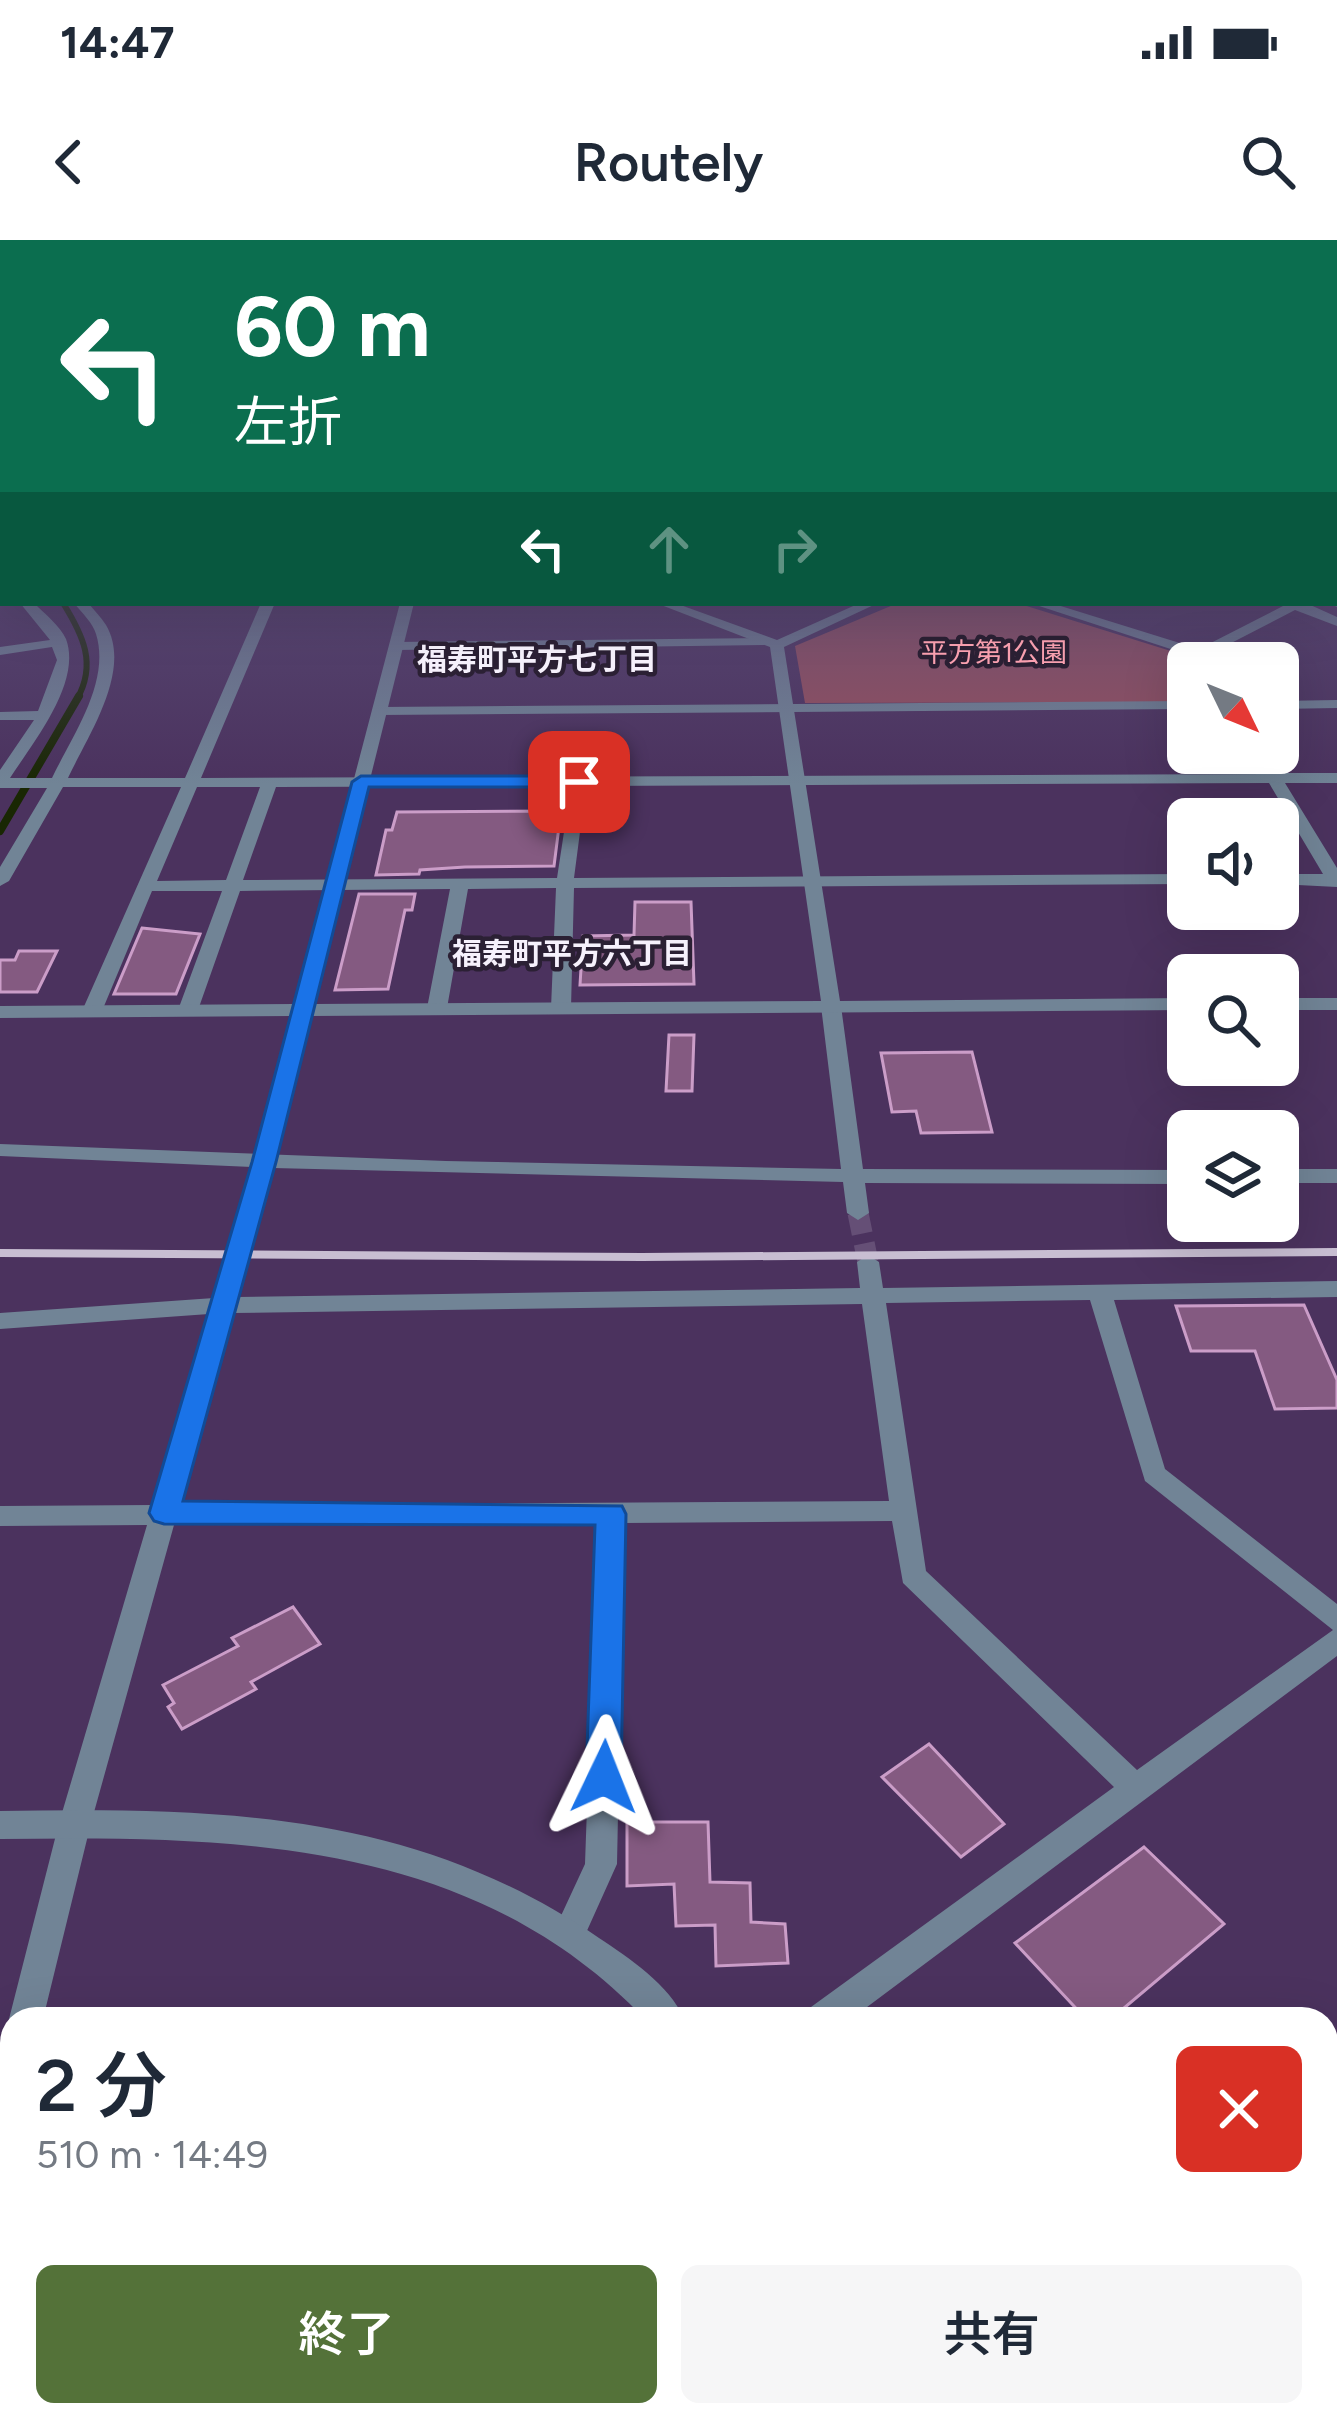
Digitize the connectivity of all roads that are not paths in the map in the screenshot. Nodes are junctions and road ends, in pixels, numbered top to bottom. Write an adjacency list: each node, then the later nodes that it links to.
1 (30, 606): 13 (street)
2 (83, 606): 35 (street)
3 (267, 606): 31 (street)
4 (405, 606): 16 (street)
5 (671, 606): 15 (street)
6 (864, 606): 15 (street)
7 (1046, 606): 11 (street)
8 (1087, 606): 11 (street)
9 (1290, 606): 14 (street)
10 (1298, 606): 12 (street)
11 (1070, 614): 17 (street)
12 (1337, 622)
13 (61, 642): 18 (street); 24 (street)
14 (1229, 642)
15 (771, 643): 16 (street); 22 (street)
16 (396, 646): 23 (street)
17 (1167, 646)
18 (0, 650)
19 (1337, 704): 21 (street)
20 (1167, 705): 22 (street)
21 (1299, 705)
22 (786, 706): 23 (street); 29 (street)
23 (379, 712): 33 (street)
24 (44, 715): 25 (street); 30 (street)
25 (0, 716)
26 (1272, 774): 27 (street)
27 (1274, 778): 28 (street); 29 (street); 38 (street)
28 (1337, 778)
29 (797, 781): 34 (street); 40 (street)
30 (4, 782): 35 (street)
31 (193, 782): 32 (street); 35 (street); 45 (street)
32 (270, 782): 33 (street); 43 (street)
33 (361, 782): 34 (street); 44 (street)
34 (579, 782): 41 (street)
35 (50, 783): 39 (street)
36 (1167, 879): 40 (street)
37 (1299, 879): 38 (street)
38 (1336, 880)
39 (0, 881)
40 (812, 882): 41 (street); 49 (street)
41 (565, 883): 42 (street); 50 (street)
42 (460, 884): 44 (street); 51 (street)
43 (233, 885): 44 (street); 45 (street); 52 (street)
44 (335, 885): 53 (street)
45 (147, 886): 54 (street)
46 (1167, 1004): 49 (street)
47 (1299, 1004): 48 (street)
48 (1337, 1004)
49 (831, 1006): 50 (street); 61 (street)
50 (561, 1008): 51 (street)
51 (437, 1009): 53 (street)
52 (188, 1010): 53 (street); 54 (street)
53 (303, 1010): 57 (street)
54 (92, 1011): 55 (street)
55 (0, 1012)
56 (0, 1150): 57 (street)
57 (264, 1162): 61 (street); 67 (street)
58 (1299, 1176): 59 (street)
59 (1337, 1176)
60 (1167, 1177): 61 (street)
61 (851, 1178): 62 (street)
62 (858, 1213)
63 (868, 1262): 65 (street)
64 (1337, 1289): 66 (street)
65 (874, 1294): 66 (street); 67 (street); 69 (street)
66 (1100, 1294): 73 (street)
67 (220, 1305): 68 (street); 70 (street)
68 (0, 1321)
69 (902, 1511): 71 (street); 75 (street)
70 (164, 1513): 71 (street); 72 (street); 76 (street)
71 (611, 1514): 78 (street)
72 (0, 1516)
73 (1337, 1620)
74 (1337, 1640): 75 (street)
75 (1136, 1788): 81 (street)
76 (75, 1823): 77 (street); 78 (street); 79 (street)
77 (0, 1825)
78 (568, 1933): 80 (street)
79 (29, 2007)
80 (654, 2007)
81 (839, 2007)

